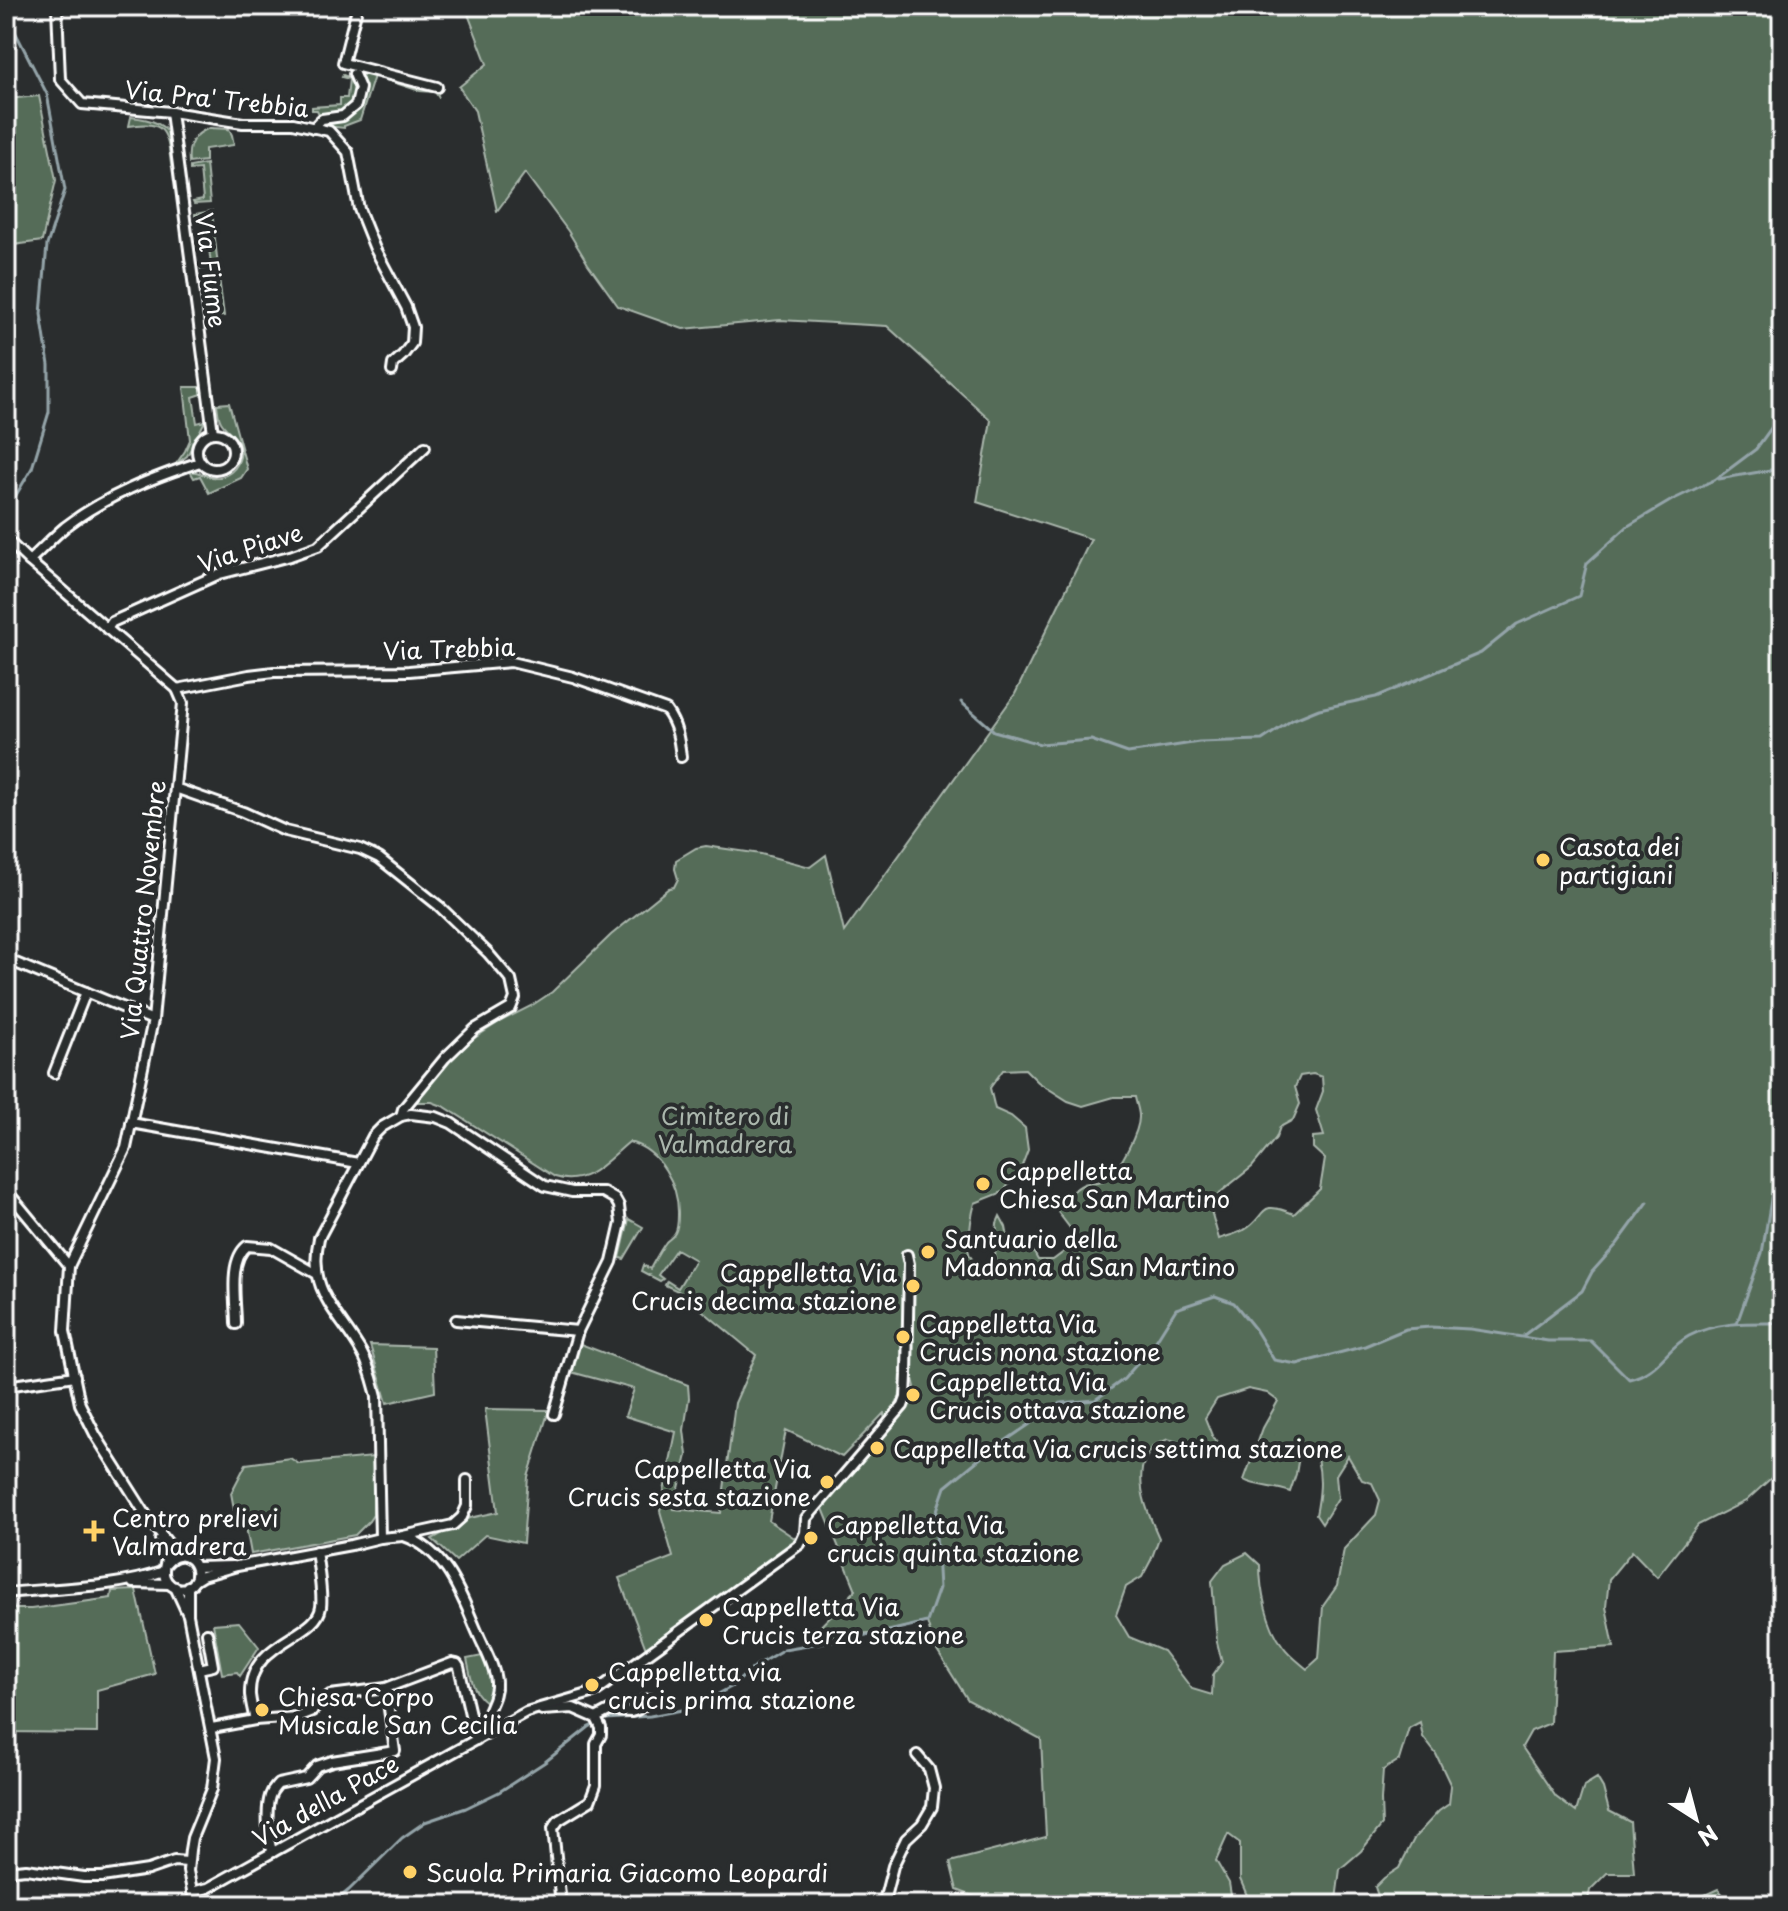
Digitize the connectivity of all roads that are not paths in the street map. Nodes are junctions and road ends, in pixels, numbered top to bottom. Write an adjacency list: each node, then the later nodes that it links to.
1 (57, 6): 5 (street, Via Pra' Trebbia)
2 (355, 6): 4 (street)
3 (354, 74): 6 (street)
4 (437, 87)
5 (171, 112): 6 (street, Via Pra' Trebbia); 8 (street, Via Fiume)
6 (313, 128): 7 (street, Via Pra' Trebbia)
7 (392, 371)
8 (213, 433): 10 (street); 10 (street)
9 (425, 447): 14 (street, Via Piave)
10 (200, 462): 13 (street)
11 (8, 541): 12 (street); 13 (street)
12 (6, 554)
13 (29, 561): 14 (street)
14 (107, 629): 15 (street)
15 (177, 689): 16 (street, Via Trebbia); 17 (street, Via Quattro Novembre)
16 (681, 757)
17 (175, 788): 20 (street, Via Quattro Novembre); 22 (street)
18 (6, 959): 19 (street)
19 (86, 992): 20 (street); 21 (street)
20 (153, 1020): 23 (street, Via Quattro Novembre)
21 (54, 1073)
22 (401, 1116): 24 (street); 33 (street)
23 (131, 1123): 24 (street); 29 (street, Via Quattro Novembre)
24 (358, 1163): 30 (street)
25 (6, 1190): 27 (street)
26 (6, 1205): 27 (street)
27 (20, 1207): 29 (street)
28 (907, 1255): 57 (street, Via della Pace)
29 (69, 1266): 34 (street, Via Quattro Novembre)
30 (317, 1274): 32 (street); 41 (street)
31 (456, 1320): 33 (street)
32 (236, 1324)
33 (578, 1331): 36 (street)
34 (75, 1376): 35 (street); 38 (street, Via Quattro Novembre)
35 (6, 1386)
36 (554, 1414)
37 (467, 1480): 39 (street)
38 (146, 1515): 44 (street, Via Quattro Novembre); 46 (street, Via Quattro Novembre)
39 (432, 1529): 40 (street); 42 (street)
40 (403, 1536): 41 (street); 42 (street)
41 (380, 1538): 43 (street)
42 (425, 1546): 61 (street)
43 (316, 1551): 45 (street); 58 (street)
44 (178, 1556): 46 (street); 47 (street)
45 (237, 1566): 47 (street); 49 (street)
46 (165, 1567): 48 (street); 50 (street)
47 (196, 1567): 49 (street)
48 (120, 1582): 50 (street); 51 (street)
49 (191, 1584): 50 (street); 52 (street)
50 (172, 1586): 52 (street)
51 (6, 1593)
52 (188, 1615): 54 (street)
53 (207, 1633): 54 (street)
54 (199, 1669): 60 (street)
55 (386, 1688): 58 (street); 62 (street); 64 (street)
56 (651, 1699): 59 (street)
57 (537, 1709): 59 (street); 61 (street, Via della Pace)
58 (255, 1720): 60 (street)
59 (598, 1722): 69 (street)
60 (212, 1728): 65 (street)
61 (486, 1735): 62 (street, Via della Pace)
62 (476, 1740): 64 (street, Via della Pace)
63 (917, 1755): 70 (street)
64 (273, 1852): 67 (street, Via della Pace)
65 (188, 1862): 66 (street); 67 (street)
66 (6, 1871)
67 (192, 1892): 68 (street)
68 (195, 1905)
69 (561, 1905)
70 (883, 1905)

